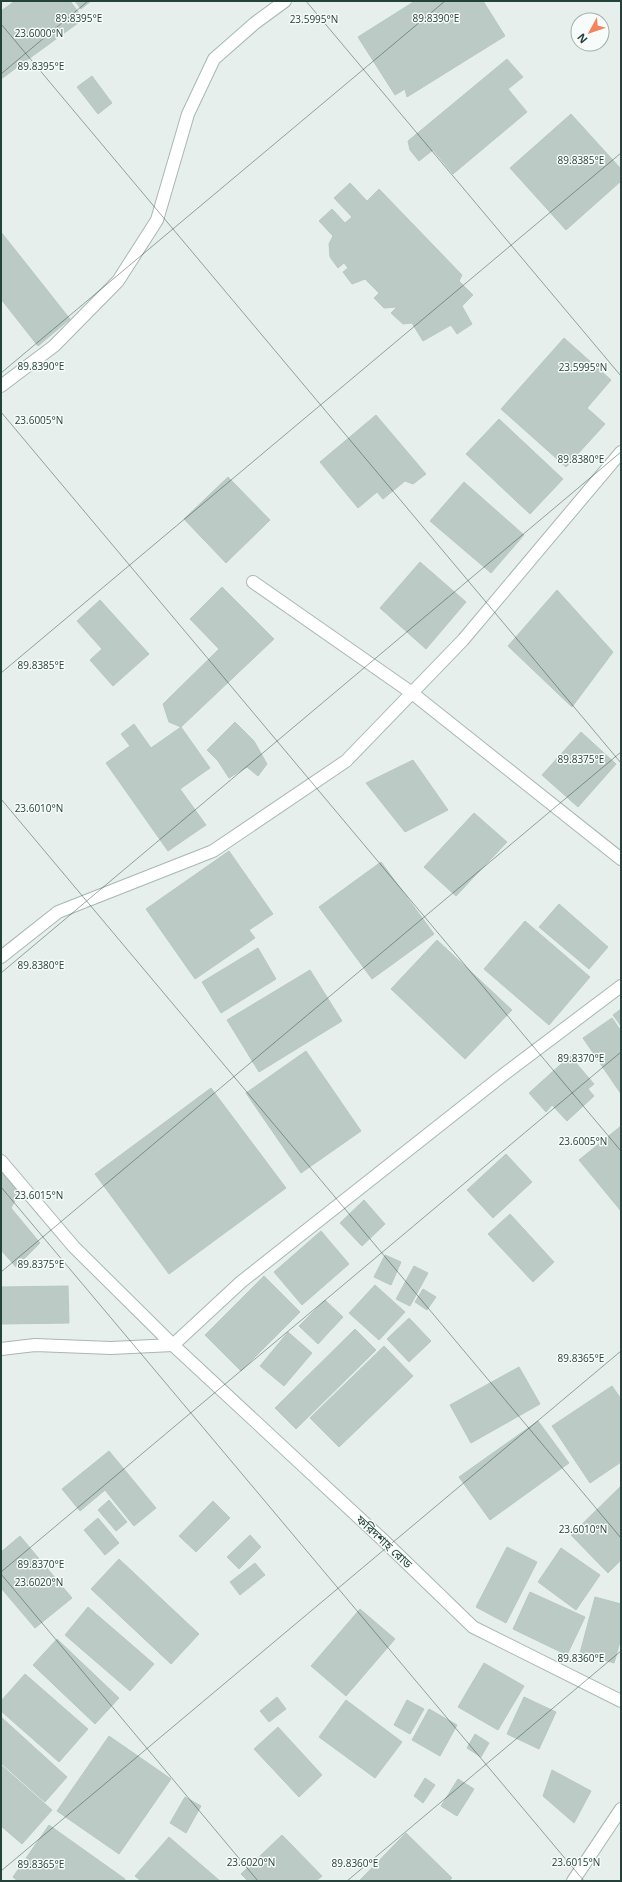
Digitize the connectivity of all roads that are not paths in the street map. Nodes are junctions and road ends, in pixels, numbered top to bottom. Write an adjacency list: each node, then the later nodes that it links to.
1 (285, 1): 2 (street)
2 (1, 386)
3 (621, 452): 5 (street)
4 (253, 582): 5 (street)
5 (412, 693): 6 (street); 7 (street)
6 (621, 859)
7 (1, 958)
8 (621, 986): 10 (street)
9 (1, 1160): 10 (street, ফরিদশাহ রোড)
10 (172, 1345): 11 (street); 12 (street, ফরিদশাহ রোড)
11 (1, 1349)
12 (621, 1701)
13 (621, 1809): 14 (street)
14 (573, 1881)

